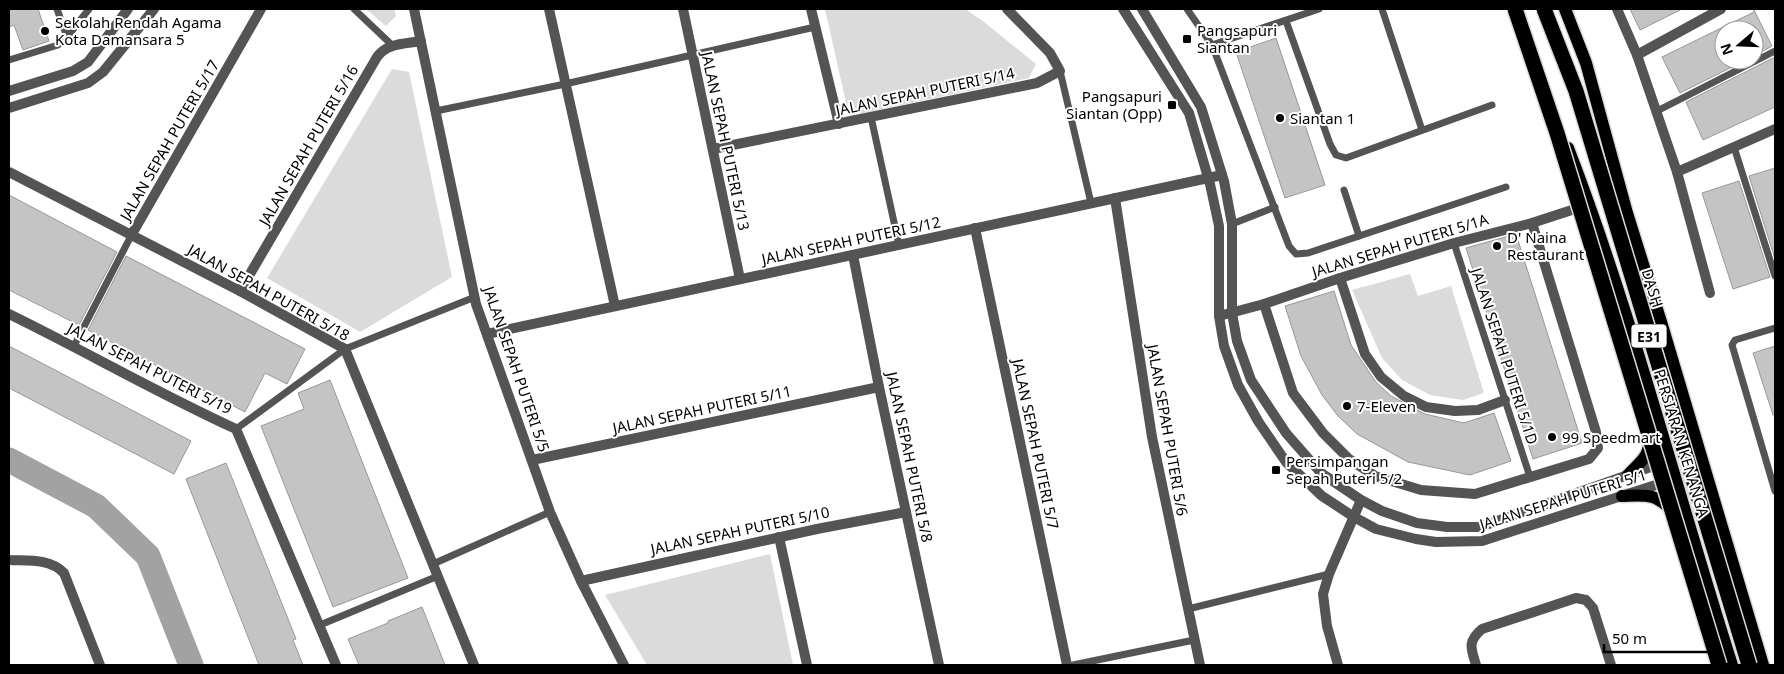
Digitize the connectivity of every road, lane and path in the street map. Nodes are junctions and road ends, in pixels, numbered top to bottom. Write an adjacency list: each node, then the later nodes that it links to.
1 (57, 9): 25 (lane)
2 (89, 9): 25 (lane)
3 (128, 9): 35 (street)
4 (154, 9): 37 (street)
5 (261, 9): 60 (street, JALAN SEPAH PUTERI 5/17)
6 (354, 9): 28 (lane)
7 (414, 9): 26 (street, JALAN SEPAH PUTERI 5/5)
8 (548, 9): 34 (street)
9 (683, 9): 30 (street, JALAN SEPAH PUTERI 5/13)
10 (811, 9): 24 (street)
11 (1007, 9): 33 (street)
12 (1123, 9): 49 (street, JALAN SEPAH PUTERI 5/1)
13 (1142, 9): 48 (street)
14 (1186, 9): 27 (lane)
15 (1318, 9): 23 (lane)
16 (1382, 9): 43 (lane)
17 (1508, 9): 54 (main road, PERSIARAN KENANGA)
18 (1515, 9): 117 (highway, E31, bridge)
19 (1544, 9): 119 (highway, DASH / E31, bridge)
20 (1565, 9): 56 (main road, PERSIARAN KENANGA)
21 (1617, 9): 31 (street)
22 (1721, 9): 31 (street)
23 (1286, 21): 27 (lane); 43 (lane)
24 (815, 27): 30 (lane); 41 (street)
25 (67, 37): 32 (lane)
26 (421, 41): 28 (street, JALAN SEPAH PUTERI 5/16); 38 (street, JALAN SEPAH PUTERI 5/5)
27 (1212, 45): 55 (lane)
28 (393, 46): 68 (street, JALAN SEPAH PUTERI 5/16)
29 (1775, 51): 39 (lane)
30 (693, 54): 34 (lane); 45 (street, JALAN SEPAH PUTERI 5/13)
31 (1637, 55): 39 (street)
32 (9, 60)
33 (1060, 71): 40 (street, JALAN SEPAH PUTERI 5/14); 53 (lane)
34 (566, 84): 38 (lane); 72 (street)
35 (9, 91)
36 (1492, 105): 43 (lane)
37 (9, 108)
38 (436, 111): 70 (street, JALAN SEPAH PUTERI 5/5)
39 (1657, 111): 47 (street)
40 (871, 118): 41 (street, JALAN SEPAH PUTERI 5/14); 63 (lane)
41 (839, 124): 45 (street, JALAN SEPAH PUTERI 5/14)
42 (1775, 129): 44 (street)
43 (1422, 130)
44 (1734, 147): 47 (street); 65 (lane)
45 (713, 149): 67 (street, JALAN SEPAH PUTERI 5/13)
46 (9, 172): 60 (street, JALAN SEPAH PUTERI 5/18)
47 (1678, 172): 69 (street)
48 (1222, 175): 49 (street, JALAN SEPAH PUTERI 5/12); 58 (street)
49 (1208, 178): 52 (street, JALAN SEPAH PUTERI 5/12); 75 (street, JALAN SEPAH PUTERI 5/1)
50 (1506, 187): 61 (lane)
51 (1344, 190): 61 (lane)
52 (1115, 198): 53 (street, JALAN SEPAH PUTERI 5/12); 101 (street, JALAN SEPAH PUTERI 5/6)
53 (1091, 203): 59 (street, JALAN SEPAH PUTERI 5/12)
54 (1590, 204): 57 (street, JALAN SEPAH PUTERI 5/1A); 80 (main road, PERSIARAN KENANGA)
55 (1275, 207): 58 (lane); 61 (lane)
56 (1626, 213): 85 (main road); 121 (main road, PERSIARAN KENANGA)
57 (1532, 223): 62 (street, JALAN SEPAH PUTERI 5/1A); 87 (street)
58 (1232, 224): 73 (street)
59 (976, 228): 63 (street, JALAN SEPAH PUTERI 5/12); 111 (street, JALAN SEPAH PUTERI 5/7)
60 (132, 234): 68 (street, JALAN SEPAH PUTERI 5/18); 78 (lane)
61 (1359, 236)
62 (1454, 243): 66 (street, JALAN SEPAH PUTERI 5/1A); 82 (lane, JALAN SEPAH PUTERI 5/1D)
63 (899, 245): 64 (street, JALAN SEPAH PUTERI 5/12)
64 (853, 255): 67 (street, JALAN SEPAH PUTERI 5/12); 81 (street, JALAN SEPAH PUTERI 5/8)
65 (1775, 276)
66 (1340, 278): 71 (street, JALAN SEPAH PUTERI 5/1A); 82 (street)
67 (740, 279): 72 (street, JALAN SEPAH PUTERI 5/12)
68 (240, 291): 79 (street, JALAN SEPAH PUTERI 5/18)
69 (1710, 293)
70 (474, 297): 77 (street, JALAN SEPAH PUTERI 5/5); 79 (lane)
71 (1264, 304): 73 (street, JALAN SEPAH PUTERI 5/1A); 87 (street)
72 (616, 306): 77 (street, JALAN SEPAH PUTERI 5/12)
73 (1232, 313): 75 (street, JALAN SEPAH PUTERI 5/1A); 91 (street)
74 (9, 314): 78 (street, JALAN SEPAH PUTERI 5/19)
75 (1219, 316): 94 (street, JALAN SEPAH PUTERI 5/1)
76 (1775, 328): 89 (lane)
77 (487, 334): 84 (street, JALAN SEPAH PUTERI 5/5)
78 (74, 346): 83 (street, JALAN SEPAH PUTERI 5/19)
79 (345, 349): 83 (lane); 97 (street, JALAN SEPAH PUTERI 5/18)
80 (1640, 360): 85 (main road, PERSIARAN KENANGA); 86 (main road)
81 (879, 387): 84 (street, JALAN SEPAH PUTERI 5/11); 93 (street, JALAN SEPAH PUTERI 5/8)
82 (1505, 400): 87 (lane, JALAN SEPAH PUTERI 5/1D)
83 (236, 429): 103 (street, JALAN SEPAH PUTERI 5/19)
84 (532, 460): 92 (street, JALAN SEPAH PUTERI 5/5)
85 (1677, 462): 86 (street); 88 (main road); 120 (main road, PERSIARAN KENANGA)
86 (1628, 475): 91 (street)
87 (1530, 477)
88 (1676, 479): 90 (street, JALAN SEPAH PUTERI 5/1); 102 (main road, PERSIARAN KENANGA)
89 (1775, 491)
90 (1622, 496): 94 (street, JALAN SEPAH PUTERI 5/1); 102 (main road)
91 (1361, 500): 94 (street)
92 (550, 512): 97 (lane); 100 (street, JALAN SEPAH PUTERI 5/5)
93 (906, 512): 95 (street, JALAN SEPAH PUTERI 5/10); 110 (street, JALAN SEPAH PUTERI 5/8)
94 (1354, 517): 98 (street)
95 (779, 537): 100 (street, JALAN SEPAH PUTERI 5/10); 109 (street)
96 (9, 560): 105 (street)
97 (433, 564): 99 (street, JALAN SEPAH PUTERI 5/18)
98 (1329, 574): 101 (lane); 114 (street)
99 (438, 576): 103 (lane); 107 (street, JALAN SEPAH PUTERI 5/18)
100 (582, 580): 108 (street, JALAN SEPAH PUTERI 5/5)
101 (1188, 609): 104 (street, JALAN SEPAH PUTERI 5/6)
102 (1716, 616): 118 (main road, PERSIARAN KENANGA)
103 (320, 625): 106 (street, JALAN SEPAH PUTERI 5/19)
104 (1194, 640): 112 (lane); 113 (street, JALAN SEPAH PUTERI 5/6)
105 (100, 665)
106 (336, 665)
107 (474, 665)
108 (624, 665)
109 (807, 665)
110 (939, 665)
111 (1067, 665)
112 (1073, 665)
113 (1200, 665)
114 (1338, 665)
115 (1476, 665): 116 (street)
116 (1610, 665)
117 (1719, 665)
118 (1732, 665)
119 (1749, 665)
120 (1758, 665)
121 (1763, 665)

